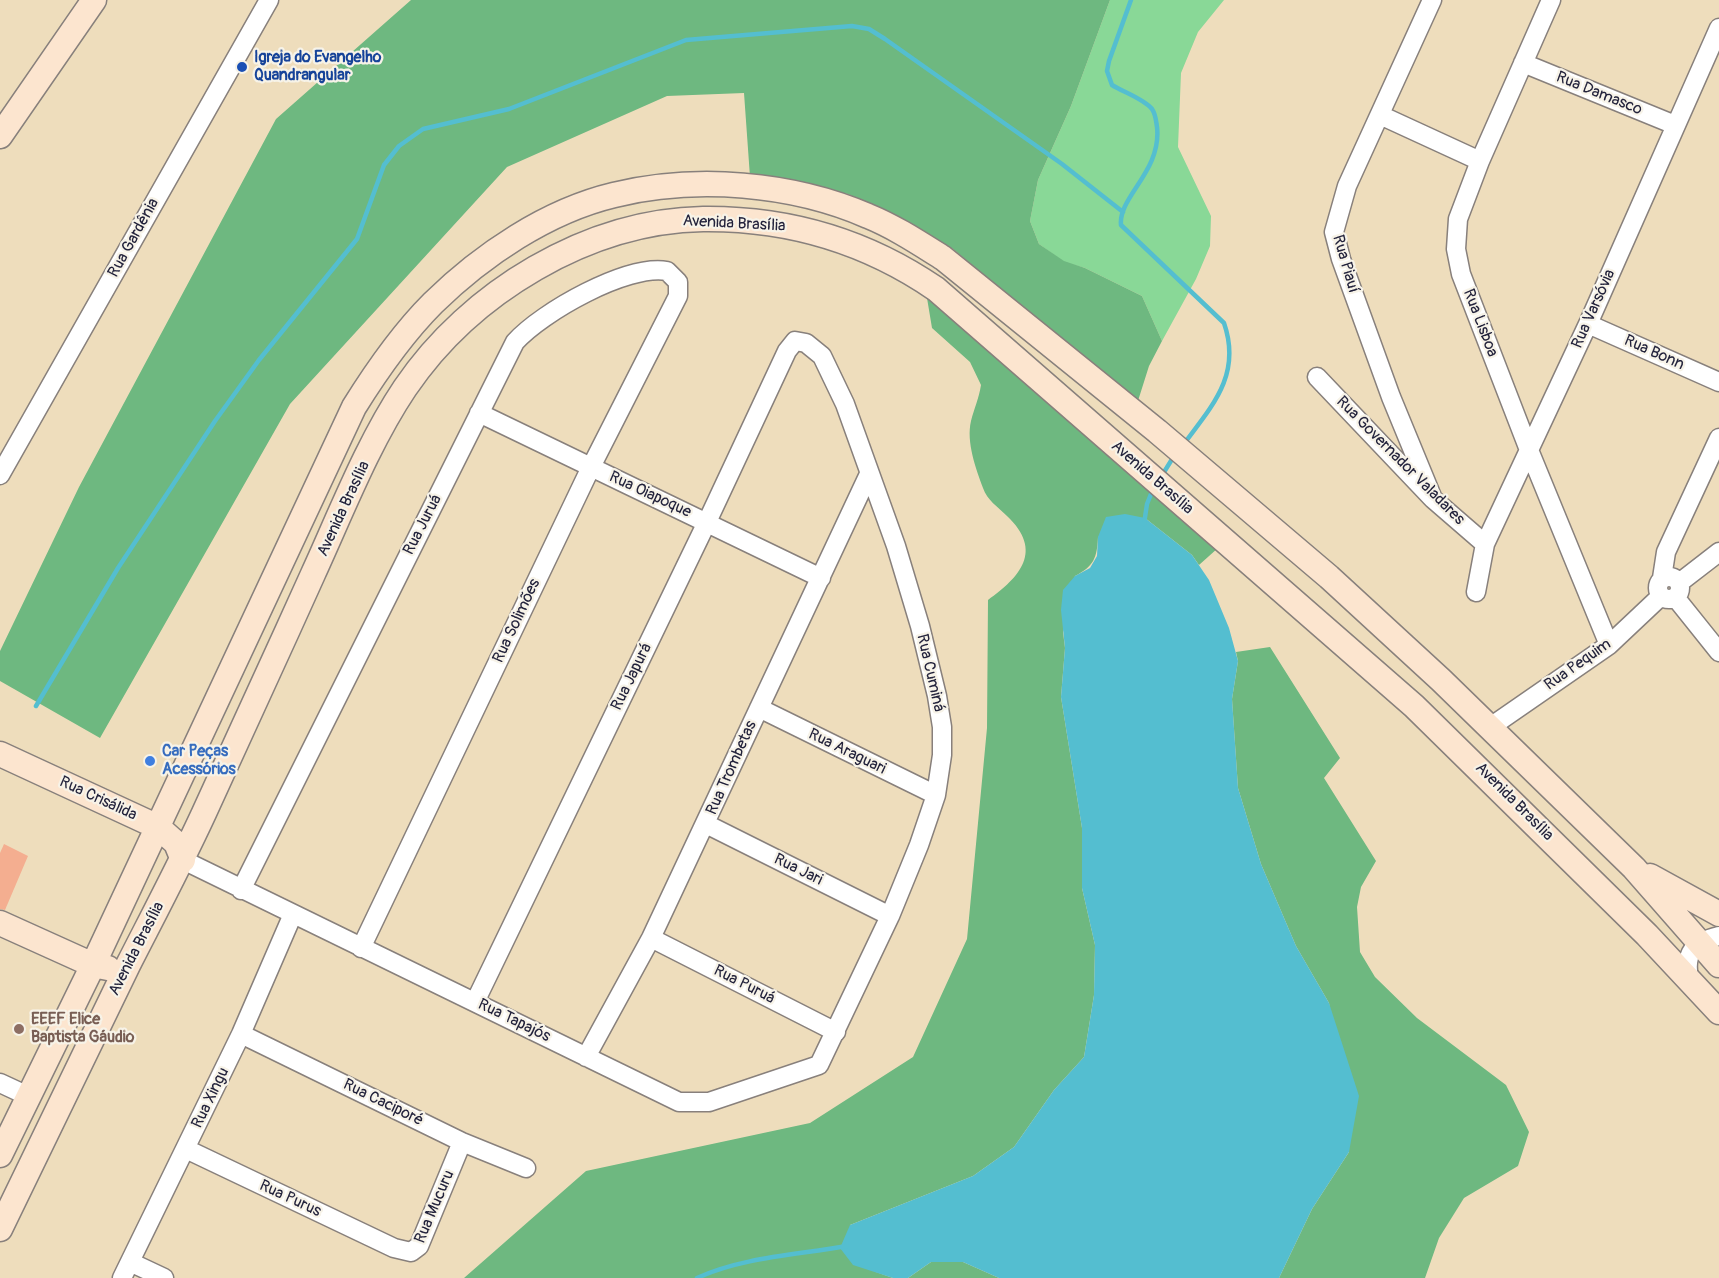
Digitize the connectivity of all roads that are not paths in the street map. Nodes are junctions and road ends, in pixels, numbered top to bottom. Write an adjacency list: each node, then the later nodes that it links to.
1 (94, 0): 9 (street)
2 (269, 0): 21 (street, Rua Gardênia)
3 (1432, 0): 7 (street, Rua Piauí)
4 (1551, 0): 6 (street, Rua Lisboa)
5 (1719, 28): 8 (street, Rua Varsóvia)
6 (1522, 63): 8 (street, Rua Damasco); 10 (street, Rua Lisboa)
7 (1380, 115): 10 (street); 22 (street, Rua Piauí)
8 (1675, 125): 12 (street, Rua Varsóvia)
9 (0, 136)
10 (1480, 161): 18 (street, Rua Lisboa)
11 (678, 296): 16 (street, Rua Juruá); 19 (street, Rua Solimões)
12 (1588, 324): 15 (street, Rua Bonn); 18 (street, Rua Varsóvia)
13 (787, 351): 20 (street, Rua Cuminá); 23 (street, Rua Japurá)
14 (1317, 376): 22 (street, Rua Governador Valadares)
15 (1719, 382)
16 (479, 413): 19 (street, Rua Oiapoque); 39 (street, Rua Juruá)
17 (1719, 438): 27 (street)
18 (1529, 450): 24 (street, Rua Varsóvia); 29 (street, Rua Lisboa)
19 (591, 466): 23 (street, Rua Oiapoque); 46 (street, Rua Solimões)
20 (869, 474): 26 (street, Rua Trombetas); 34 (street, Rua Cuminá)
21 (0, 476)
22 (1433, 499): 24 (street, Rua Governador Valadares)
23 (707, 522): 26 (street, Rua Oiapoque); 51 (street, Rua Japurá)
24 (1485, 544): 28 (street, Rua Varsóvia)
25 (1719, 552): 27 (street, Rua Pequim)
26 (821, 578): 31 (street, Rua Trombetas)
27 (1670, 589): 29 (street, Rua Pequim); 30 (street)
28 (1476, 592)
29 (1609, 645): 32 (street, Rua Pequim)
30 (1719, 651)
31 (759, 708): 34 (street, Rua Araguari); 35 (street, Rua Trombetas)
32 (1489, 728): 36 (street, Avenida Brasília); 38 (street, Avenida Brasília)
33 (0, 754): 36 (street, Rua Crisálida)
34 (936, 795): 42 (street, Rua Cuminá)
35 (706, 824): 42 (street, Rua Jari); 44 (street, Rua Trombetas)
36 (158, 826): 37 (street, Rua Crisálida); 48 (street, Avenida Brasília)
37 (183, 860): 39 (street, Rua Tapajós); 47 (street, Avenida Brasília); 50 (street, Avenida Brasília)
38 (1634, 868): 41 (street); 45 (street, Avenida Brasília)
39 (241, 890): 40 (street, Rua Tapajós)
40 (293, 914): 46 (street, Rua Tapajós); 54 (street, Rua Xingu)
41 (1719, 914)
42 (890, 916): 53 (street, Rua Cuminá)
43 (0, 922): 48 (street)
44 (651, 939): 53 (street, Rua Puruá); 55 (street, Rua Trombetas)
45 (1709, 939): 49 (street, Avenida Brasília); 50 (street)
46 (361, 948): 51 (street, Rua Tapajós)
47 (130, 961): 48 (street); 62 (street, Avenida Brasília)
48 (93, 965): 57 (street, Avenida Brasília)
49 (1719, 965)
50 (1689, 978): 52 (street, Avenida Brasília)
51 (475, 1002): 55 (street, Rua Tapajós)
52 (1719, 1012)
53 (836, 1032): 55 (street, Rua Tapajós)
54 (241, 1034): 58 (street, Rua Caciporé); 59 (street, Rua Xingu)
55 (586, 1057)
56 (0, 1083): 57 (street)
57 (28, 1096): 60 (street, Avenida Brasília)
58 (462, 1142): 61 (street, Rua Caciporé); 63 (street, Rua Mucuru)
59 (186, 1149): 63 (street, Rua Purus); 64 (street, Rua Xingu)
60 (0, 1155)
61 (526, 1168)
62 (0, 1229)
63 (394, 1248)
64 (126, 1270): 65 (street)
65 (164, 1278)

